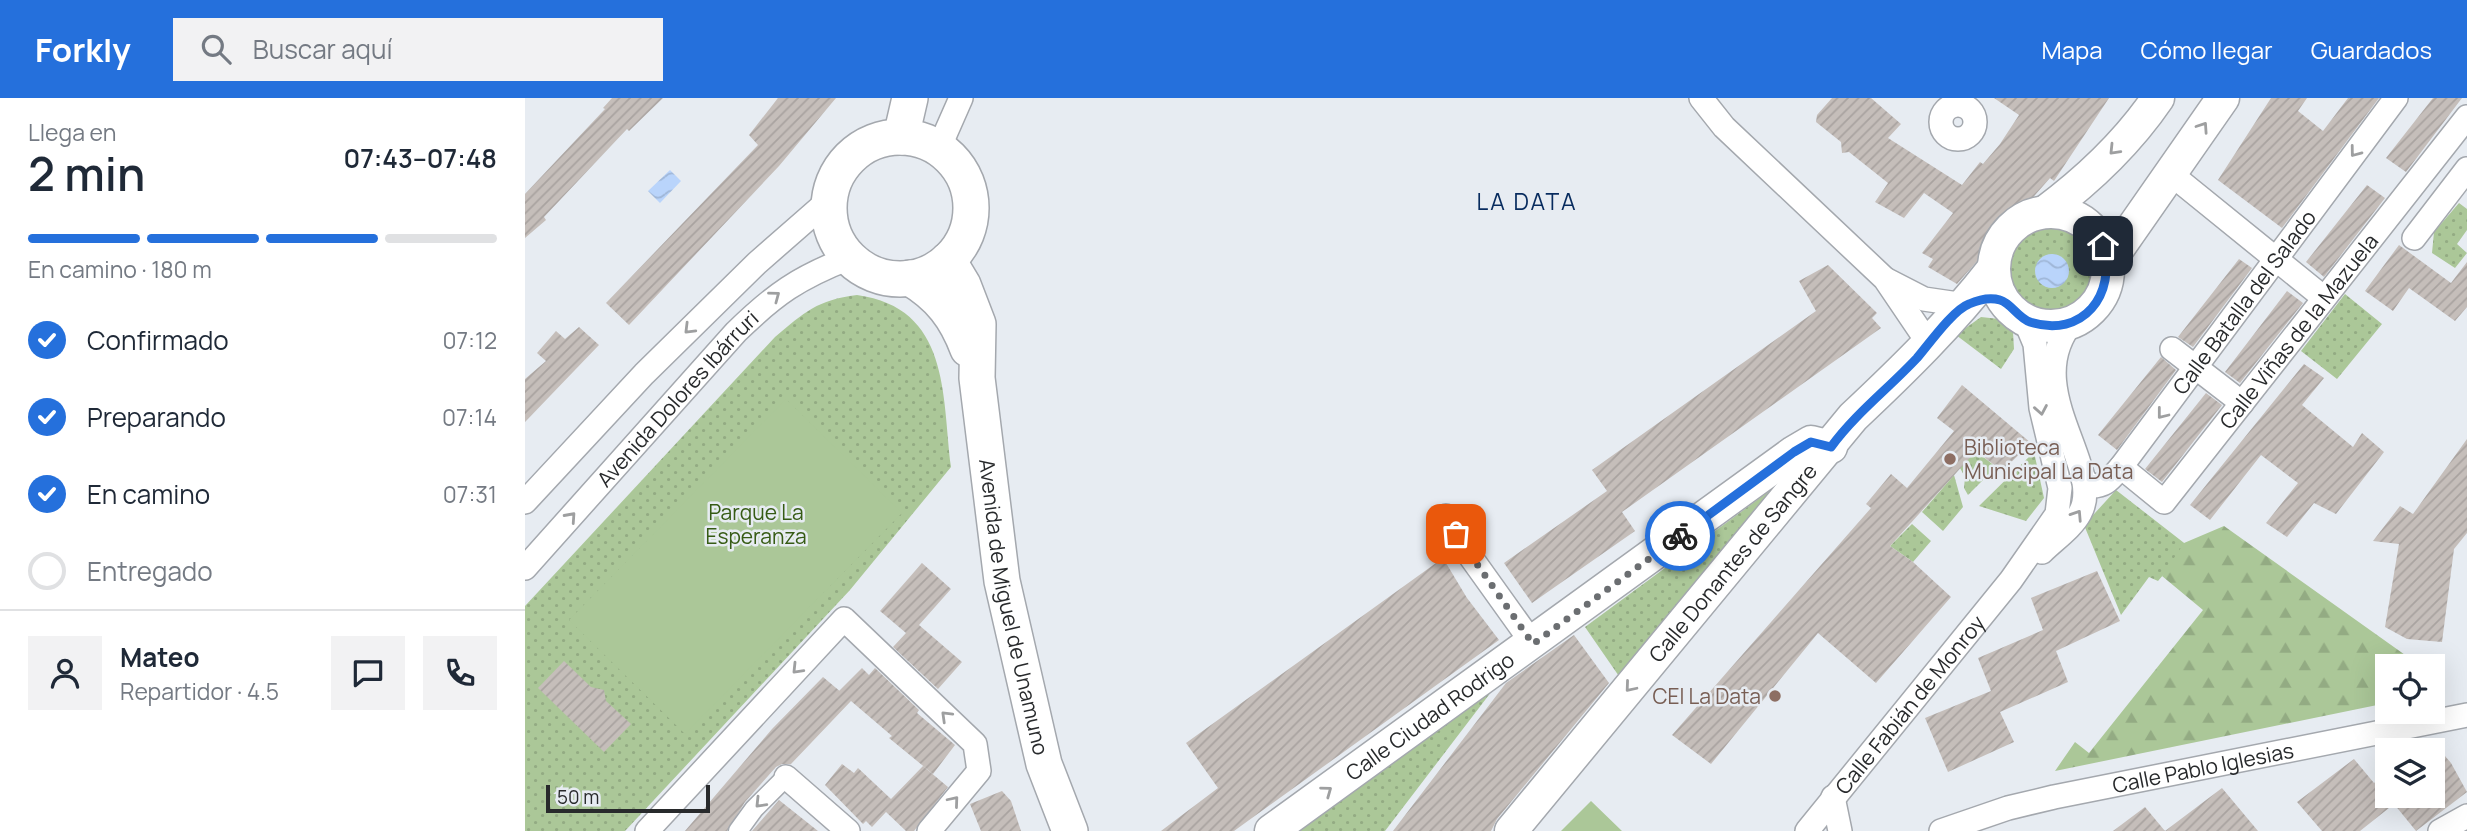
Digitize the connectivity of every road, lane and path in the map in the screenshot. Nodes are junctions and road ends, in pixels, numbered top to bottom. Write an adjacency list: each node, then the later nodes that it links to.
1 (910, 98): 8 (main road)
2 (961, 98): 9 (street)
3 (1701, 98): 21 (street)
4 (2158, 98): 13 (main road, one-way to 13)
5 (2223, 98): 11 (main road, one-way to 5)
6 (2396, 98): 16 (street, Calle Batalla del Salado, one-way to 16)
7 (2467, 117): 22 (street, Calle Viñas de la Mazuela)
8 (901, 136): 9 (main road); 12 (main road)
9 (939, 148): 17 (main road)
10 (2467, 169): 14 (street)
11 (2171, 174): 16 (street); 18 (main road)
12 (829, 200): 15 (main road); 34 (street, Avenida Dolores Ibárruri, one-way to 34)
13 (2045, 212): 18 (main road); 19 (main road)
14 (2414, 238)
15 (849, 258): 20 (main road); 36 (street, Avenida Dolores Ibárruri, one-way to 15)
16 (2274, 258): 22 (street); 28 (street, Calle Batalla del Salado)
17 (948, 260): 20 (main road); 29 (main road, Avenida de Miguel de Unamuno)
18 (2108, 263): 25 (main road)
19 (1993, 269): 23 (main road, Calle Donantes de Sangre); 24 (main road)
20 (910, 278): 29 (main road, Avenida de Miguel de Unamuno)
21 (1885, 279): 23 (street); 26 (street)
22 (2324, 298): 30 (street, Calle Viñas de la Mazuela)
23 (1965, 305): 24 (main road); 26 (main road, Calle Donantes de Sangre)
24 (2014, 310): 25 (main road); 37 (street, Calle Fabián de Monroy, one-way to 37)
25 (2073, 321): 33 (street, Calle Fabián de Monroy)
26 (1929, 344): 31 (main road, Calle Donantes de Sangre)
27 (2172, 349): 28 (street)
28 (2198, 367): 30 (street); 32 (street, Calle Batalla del Salado, one-way to 32)
29 (977, 378): 47 (main road, Avenida de Miguel de Unamuno)
30 (2242, 403): 32 (street, Calle Viñas de la Mazuela)
31 (1831, 447): 38 (main road, Calle Ciudad Rodrigo); 49 (main road, Calle Donantes de Sangre, one-way to 49)
32 (2121, 467): 33 (street, Calle Batalla del Salado)
33 (2082, 477): 37 (street, Calle Fabián de Monroy, one-way to 33)
34 (525, 502)
35 (1446, 516): 38 (street)
36 (525, 568)
37 (2011, 580): 41 (street, Calle Fabián de Monroy)
38 (1533, 644): 48 (main road, Calle Ciudad Rodrigo, one-way to 38)
39 (2464, 721): 52 (street, Calle Pablo Iglesias)
40 (786, 777): 44 (street, one-way to 44); 45 (street)
41 (1833, 797): 50 (street, Calle Fabián de Monroy); 51 (street)
42 (2467, 816): 53 (street)
43 (647, 831): 46 (street, one-way to 43)
44 (738, 831)
45 (848, 831)
46 (929, 831)
47 (1070, 831)
48 (1271, 831)
49 (1511, 831)
50 (1808, 831)
51 (1840, 831)
52 (1941, 831)
53 (2440, 831)

